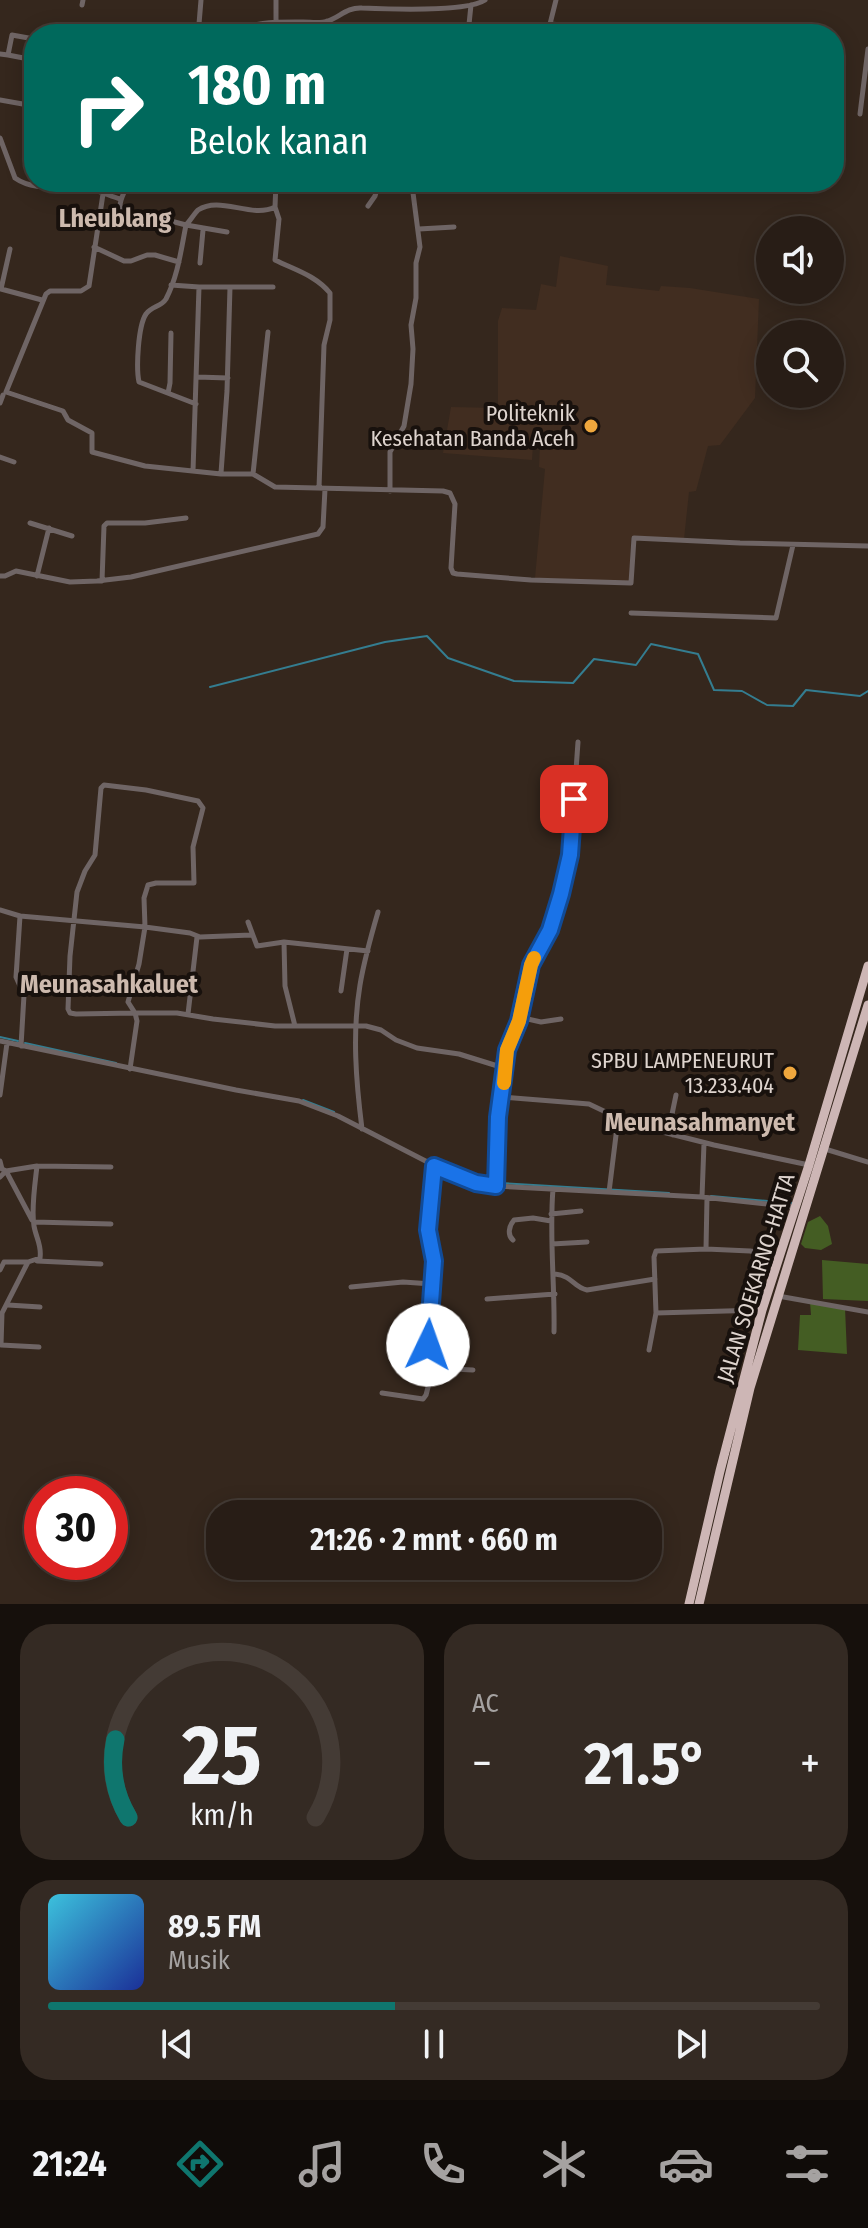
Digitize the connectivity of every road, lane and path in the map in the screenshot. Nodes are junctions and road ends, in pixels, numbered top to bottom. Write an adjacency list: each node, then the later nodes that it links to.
1 (201, 0): 10 (street)
2 (276, 0): 9 (street)
3 (397, 0): 7 (street)
4 (485, 0): 6 (street)
5 (556, 0): 13 (street)
6 (471, 5): 7 (street); 12 (street)
7 (396, 9): 8 (street)
8 (327, 21): 9 (street)
9 (276, 22): 11 (street)
10 (199, 24)
11 (264, 24)
12 (469, 24)
13 (550, 24)
14 (24, 37): 17 (street)
15 (868, 49): 21 (street)
16 (0, 54): 17 (street)
17 (8, 55): 18 (street)
18 (24, 58)
19 (0, 100): 20 (street)
20 (24, 104)
21 (860, 114)
22 (0, 138): 23 (street)
23 (24, 182)
24 (98, 192): 29 (street)
25 (124, 192): 30 (street)
26 (276, 192): 32 (street)
27 (376, 192): 31 (street)
28 (413, 192): 35 (street)
29 (103, 194): 30 (street); 38 (street)
30 (120, 199): 33 (street)
31 (368, 206)
32 (275, 207): 33 (street); 62 (street)
33 (186, 225): 36 (street); 40 (street)
34 (454, 227): 35 (street)
35 (419, 229): 63 (street)
36 (203, 230): 37 (street); 41 (street)
37 (227, 232)
38 (94, 247): 40 (street); 48 (street)
39 (10, 249): 42 (street)
40 (179, 262): 43 (street)
41 (200, 263)
42 (2, 278): 47 (street)
43 (171, 285): 44 (street); 53 (street)
44 (199, 287): 45 (street); 51 (street)
45 (230, 287): 46 (street); 52 (street)
46 (273, 287)
47 (1, 292): 48 (street)
48 (42, 300): 54 (street)
49 (268, 332): 61 (street)
50 (171, 333): 53 (street)
51 (197, 377): 52 (street); 56 (street)
52 (228, 378): 60 (street)
53 (168, 393): 56 (street)
54 (3, 394): 55 (street); 59 (street)
55 (0, 403)
56 (196, 404): 59 (street)
57 (0, 457): 58 (street)
58 (14, 462)
59 (193, 471): 60 (street)
60 (221, 474): 61 (street)
61 (253, 474): 62 (street)
62 (322, 489): 63 (street); 72 (street)
63 (390, 491): 68 (street)
64 (186, 518): 72 (street)
65 (30, 523): 66 (street)
66 (49, 528): 67 (street); 71 (street)
67 (72, 536)
68 (793, 545): 69 (street); 73 (street)
69 (868, 546)
70 (0, 576): 71 (street)
71 (37, 576): 72 (street)
72 (102, 581)
73 (631, 613)
74 (578, 742): 92 (street)
75 (0, 910): 77 (street)
76 (378, 912): 85 (street)
77 (20, 916): 78 (street); 97 (street)
78 (74, 920): 80 (street); 80 (street); 90 (street)
79 (248, 922): 81 (street)
80 (145, 927): 82 (street); 90 (street)
81 (251, 935): 82 (street); 83 (street)
82 (197, 937): 91 (street)
83 (284, 942): 84 (street); 95 (street)
84 (347, 949): 85 (street); 88 (street)
85 (368, 951): 94 (street)
86 (868, 966): 87 (highway, JALAN SOEKARNO-HATTA)
87 (866, 978): 110 (highway, JALAN SOEKARNO-HATTA)
88 (341, 991)
89 (868, 1005): 107 (highway, JALAN SOEKARNO-HATTA)
90 (135, 1013): 91 (street); 98 (street)
91 (188, 1014): 95 (street)
92 (519, 1017): 93 (street); 99 (street)
93 (561, 1019)
94 (356, 1025): 95 (street); 99 (street); 104 (street)
95 (295, 1026)
96 (4, 1042): 97 (street); 100 (street)
97 (22, 1043): 98 (street)
98 (131, 1066): 104 (street)
99 (504, 1068): 102 (street)
100 (0, 1095)
101 (676, 1095): 105 (street)
102 (501, 1097): 103 (street); 116 (street)
103 (618, 1119): 105 (street); 118 (street)
104 (362, 1130): 112 (street)
105 (673, 1135): 106 (street)
106 (704, 1143): 110 (street); 119 (street)
107 (824, 1149): 109 (street); 120 (highway, JALAN SOEKARNO-HATTA)
108 (0, 1161): 114 (street)
109 (868, 1162)
110 (809, 1165): 120 (highway, JALAN SOEKARNO-HATTA)
111 (37, 1166): 113 (street); 114 (street); 124 (street)
112 (434, 1166): 116 (street); 137 (street)
113 (111, 1167)
114 (6, 1171): 115 (street); 124 (street)
115 (0, 1177)
116 (496, 1183): 117 (street)
117 (553, 1189): 118 (street); 123 (street)
118 (609, 1189): 119 (street)
119 (703, 1195): 121 (street); 129 (street)
120 (804, 1197): 121 (highway, JALAN SOEKARNO-HATTA); 140 (highway, JALAN SOEKARNO-HATTA)
121 (796, 1207): 130 (highway, JALAN SOEKARNO-HATTA)
122 (581, 1211): 123 (street)
123 (551, 1217): 126 (street); 128 (street)
124 (34, 1222): 125 (street); 131 (street)
125 (111, 1224)
126 (513, 1240)
127 (587, 1242): 128 (street)
128 (552, 1244): 135 (street)
129 (706, 1249): 130 (street); 136 (street)
130 (780, 1256): 144 (highway, JALAN SOEKARNO-HATTA)
131 (36, 1261): 132 (street); 133 (street)
132 (28, 1262): 134 (street); 142 (street)
133 (101, 1264)
134 (0, 1270)
135 (555, 1274): 136 (street); 139 (street)
136 (655, 1279): 146 (street)
137 (432, 1284): 138 (street); 150 (street)
138 (351, 1287)
139 (555, 1294): 141 (street); 147 (street)
140 (777, 1296): 145 (street); 153 (highway, JALAN SOEKARNO-HATTA)
141 (487, 1299)
142 (8, 1305): 143 (street); 148 (street)
143 (40, 1307)
144 (762, 1310): 146 (street); 153 (highway, JALAN SOEKARNO-HATTA)
145 (868, 1312)
146 (656, 1313): 149 (street)
147 (554, 1332)
148 (39, 1347)
149 (649, 1350)
150 (433, 1368): 151 (street); 152 (street)
151 (473, 1370)
152 (382, 1393)
153 (707, 1549): 154 (highway, JALAN SOEKARNO-HATTA); 155 (highway, JALAN SOEKARNO-HATTA)
154 (689, 1604)
155 (699, 1604)

